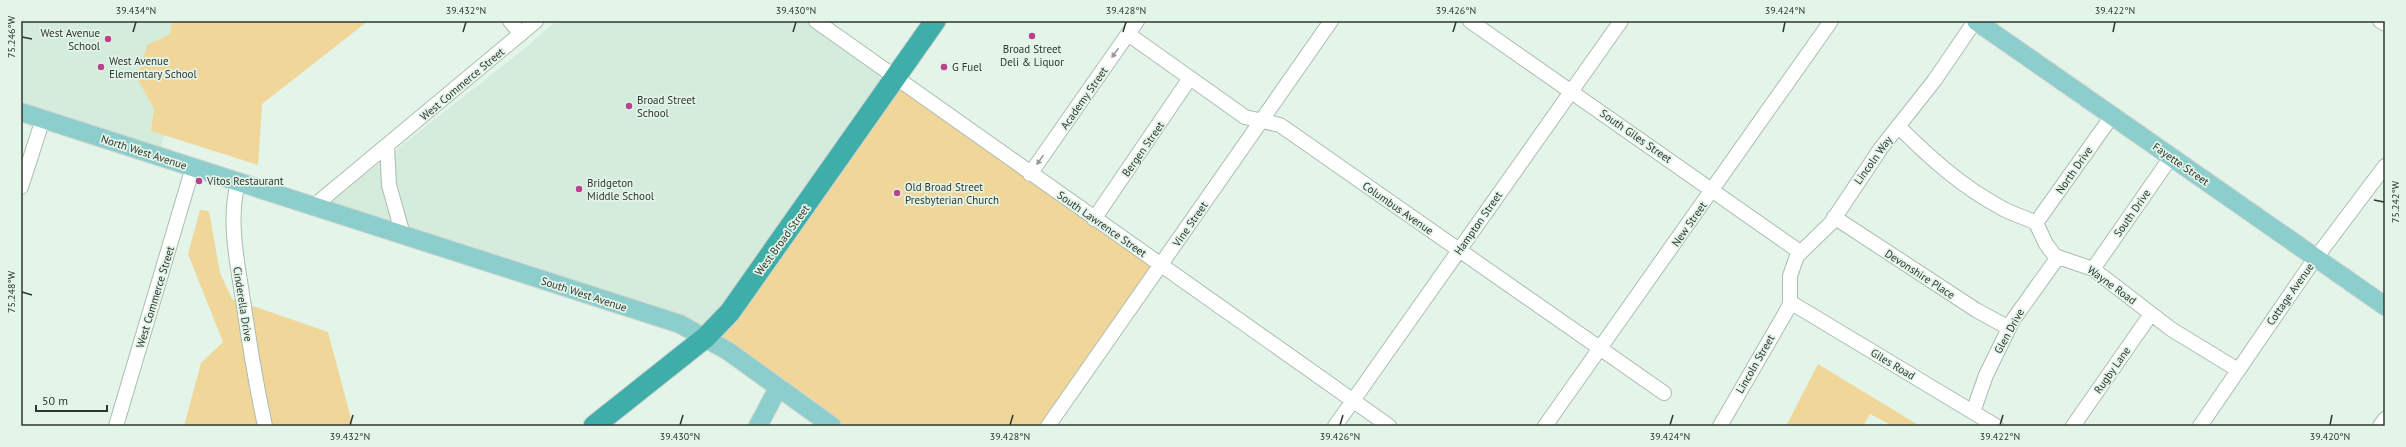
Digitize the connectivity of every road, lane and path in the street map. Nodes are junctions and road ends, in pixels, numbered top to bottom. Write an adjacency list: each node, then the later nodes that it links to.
1 (510, 21): 13 (street)
2 (536, 21): 13 (street, West Commerce Street)
3 (816, 21): 15 (street, South Lawrence Street)
4 (936, 21): 15 (highway, West Broad Street)
5 (1137, 21): 14 (street, Academy Street)
6 (1331, 21): 21 (street, Vine Street)
7 (1470, 21): 17 (street, South Giles Street)
8 (1621, 21): 17 (street, Hampton Street)
9 (1831, 21): 30 (street, New Street)
10 (1975, 21): 19 (main road, Fayette Street); 22 (street, Lincoln Way)
11 (2380, 21): 12 (street)
12 (2385, 24)
13 (521, 34): 23 (street, West Commerce Street)
14 (1128, 34): 16 (street, Columbus Avenue); 27 (street, Academy Street, one-way to 27)
15 (896, 78): 27 (street, South Lawrence Street); 46 (highway, West Broad Street)
16 (1190, 78): 21 (street, Columbus Avenue); 33 (street, Bergen Street)
17 (1572, 91): 30 (street, South Giles Street); 36 (street, Hampton Street)
18 (21, 112): 20 (main road, North West Avenue)
19 (2112, 116): 24 (main road, Fayette Street); 34 (street, North Drive)
20 (43, 119): 26 (main road, North West Avenue); 29 (street)
21 (1261, 122): 36 (street, Columbus Avenue); 40 (street, Vine Street)
22 (1898, 126): 32 (street, Lincoln Way); 34 (street)
23 (387, 146): 31 (street, West Commerce Street); 35 (street)
24 (2171, 157): 39 (main road, Fayette Street); 41 (street, South Drive)
25 (2385, 166): 39 (street, Cottage Avenue)
26 (193, 168): 28 (main road, North West Avenue); 54 (street, West Commerce Street)
27 (1030, 174): 33 (street, South Lawrence Street)
28 (238, 182): 31 (main road, North West Avenue); 55 (street, Cinderella Drive)
29 (21, 187)
30 (1713, 190): 37 (street, South Giles Street); 47 (street, New Street)
31 (314, 206): 35 (main road, South West Avenue)
32 (1834, 217): 37 (street, Lincoln Way); 45 (street, Devonshire Place)
33 (1094, 219): 40 (street, South Lawrence Street)
34 (2036, 224): 38 (street)
35 (404, 235): 46 (main road, South West Avenue)
36 (1458, 250): 47 (street, Columbus Avenue); 51 (street, Hampton Street)
37 (1800, 252): 42 (street, Lincoln Way)
38 (2058, 257): 41 (street, Wayne Road); 45 (street, Glen Drive)
39 (2316, 258): 43 (main road, Fayette Street); 48 (street, Cottage Avenue)
40 (1161, 266): 51 (street, South Lawrence Street); 59 (street, Vine Street)
41 (2093, 269): 44 (street, Wayne Road)
42 (1790, 302): 52 (street, Giles Road); 63 (street, Lincoln Street)
43 (2385, 306)
44 (2151, 314): 48 (street, Wayne Road); 65 (street, Rugby Lane)
45 (2009, 328): 52 (street, Glen Drive)
46 (706, 337): 49 (main road, South West Avenue); 56 (highway, West Broad Street)
47 (1600, 349): 50 (street, Columbus Avenue); 62 (street, New Street)
48 (2238, 370): 66 (street, Cottage Avenue)
49 (778, 388): 57 (main road); 58 (main road, South West Avenue)
50 (1664, 393)
51 (1352, 401): 60 (street, Hampton Street); 61 (street, South Lawrence Street)
52 (1973, 412): 64 (street, Giles Road)
53 (2385, 419): 67 (street)
54 (116, 426)
55 (265, 426)
56 (594, 426)
57 (758, 426)
58 (832, 426)
59 (1048, 426)
60 (1335, 426)
61 (1389, 426)
62 (1545, 426)
63 (1720, 426)
64 (1996, 426)
65 (2073, 426)
66 (2200, 426)
67 (2380, 426)

